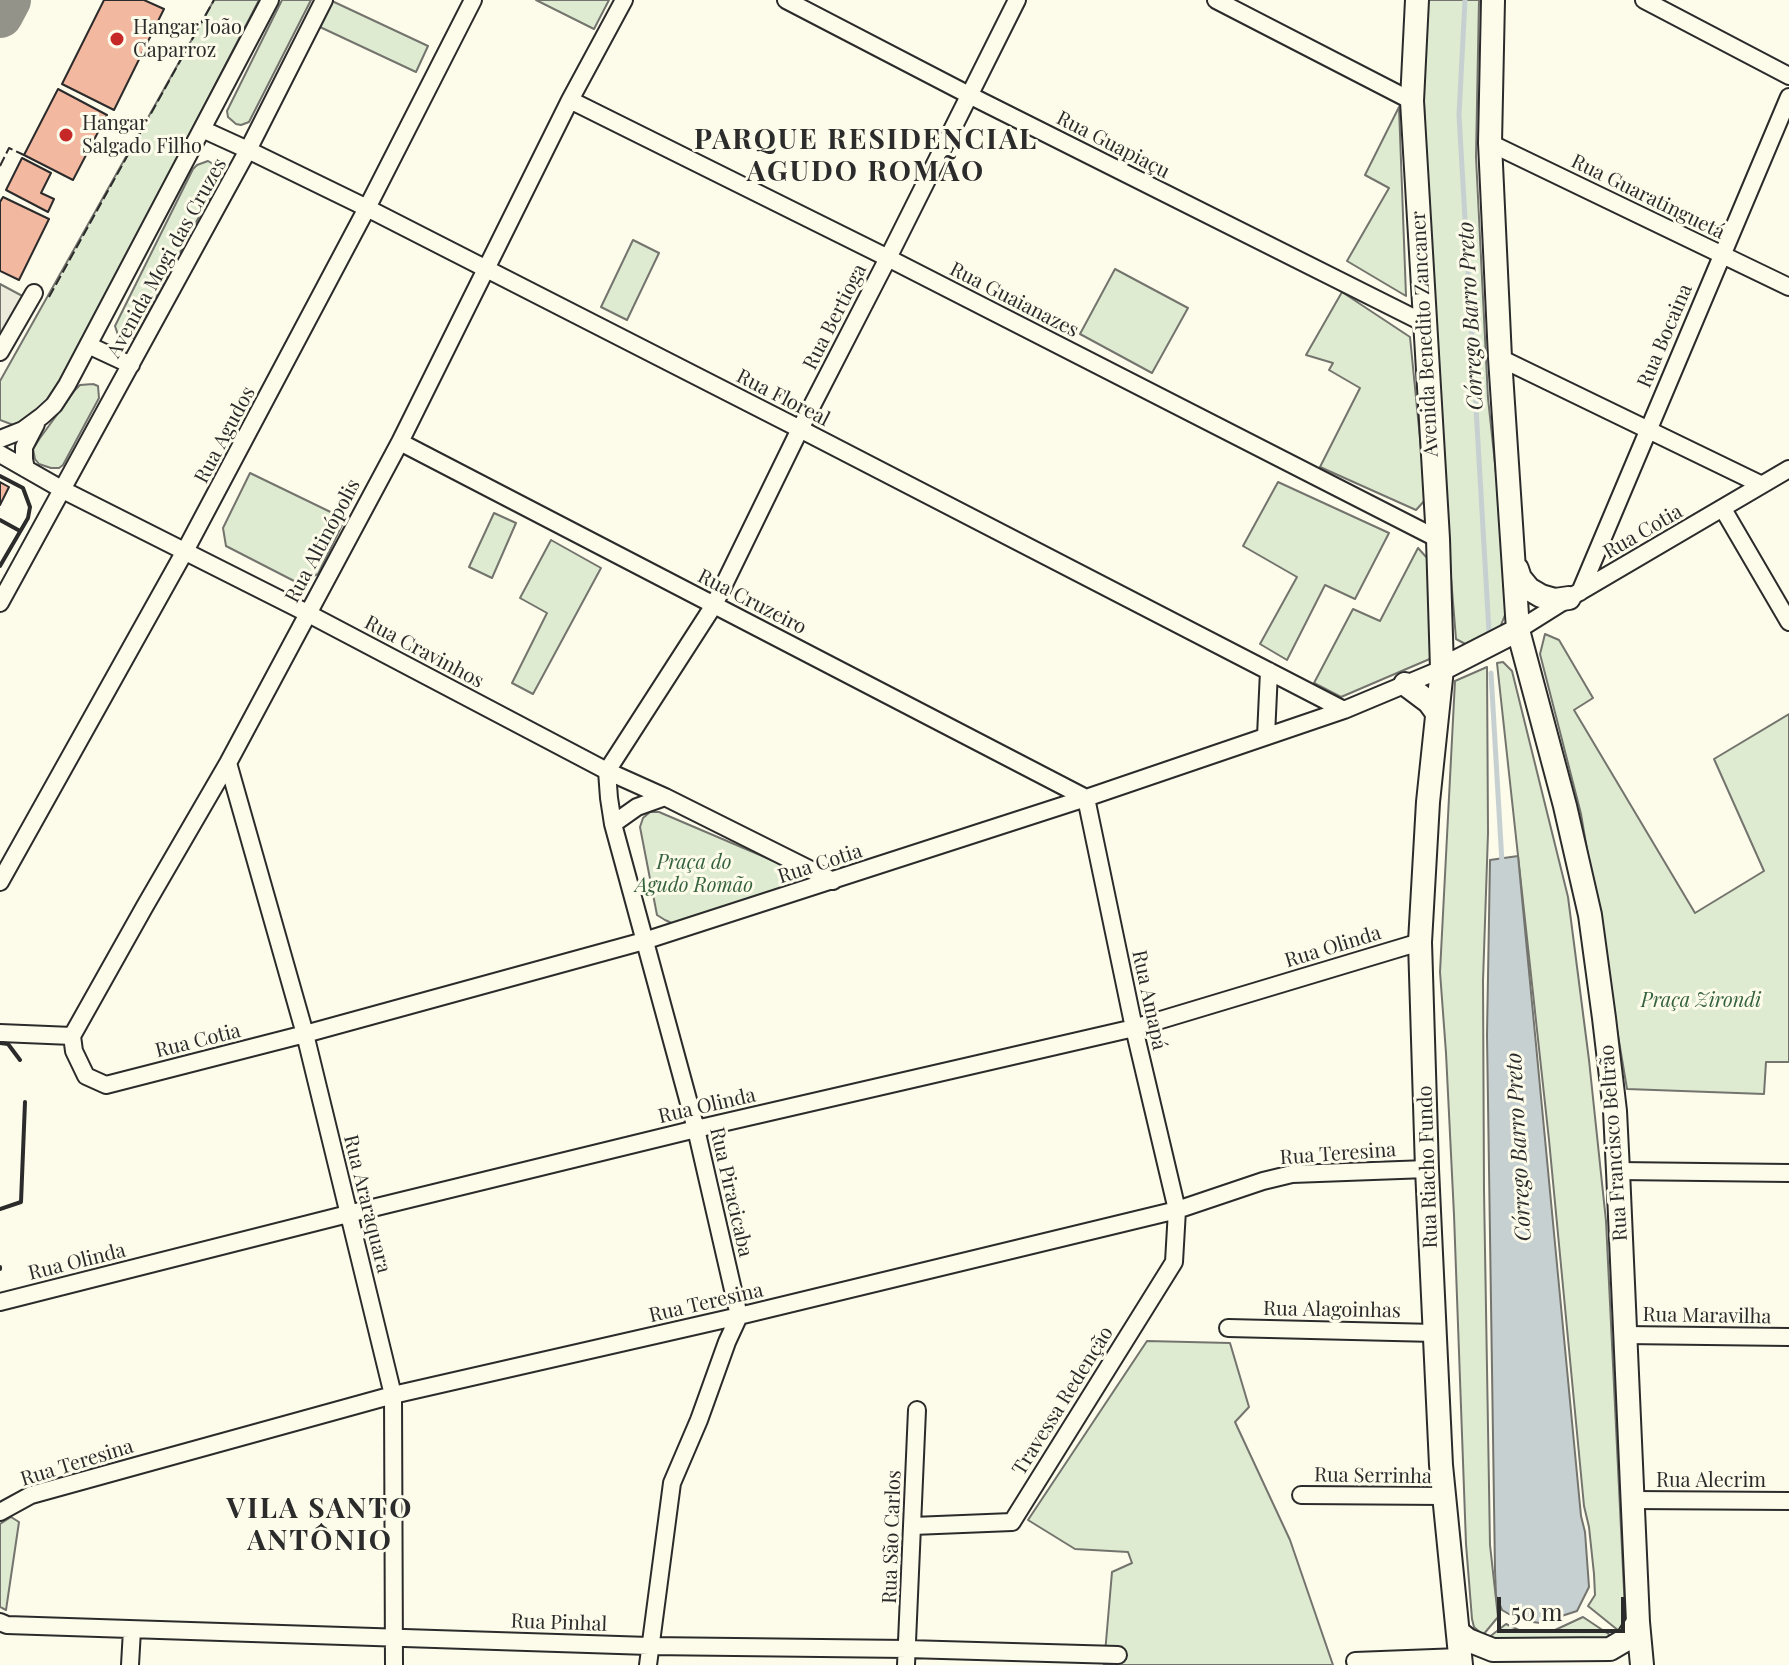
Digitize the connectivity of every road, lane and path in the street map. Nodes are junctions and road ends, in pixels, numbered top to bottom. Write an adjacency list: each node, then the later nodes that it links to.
1 (270, 0): 16 (street, Avenida Mogi das Cruzes)
2 (324, 0): 18 (street, Avenida Mogi das Cruzes)
3 (473, 0): 19 (street, Rua Agudos)
4 (624, 0): 14 (street, Rua Altinópolis)
5 (786, 0): 12 (street, Rua Guapiaçu)
6 (1017, 0): 12 (street, Rua Bertioga)
7 (1216, 0): 15 (street)
8 (1417, 0): 15 (main road, Avenida Benedito Zancaner)
9 (1493, 0): 17 (main road)
10 (1644, 0): 11 (street)
11 (1789, 76)
12 (969, 95): 21 (street, Rua Bertioga); 25 (street, Rua Guapiaçu)
13 (1789, 97): 20 (street, Rua Bocaina)
14 (570, 100): 21 (street, Rua Guaianazes); 22 (street, Rua Altinópolis)
15 (1412, 101): 25 (main road, Avenida Benedito Zancaner)
16 (202, 129): 18 (street, Rua Floreal); 26 (street, Avenida Mogi das Cruzes)
17 (1490, 143): 20 (street, Rua Guaratinguetá); 28 (main road)
18 (248, 150): 19 (street, Rua Floreal); 29 (street, Avenida Mogi das Cruzes)
19 (367, 208): 22 (street, Rua Floreal); 42 (street, Rua Agudos)
20 (1722, 255): 23 (street, Rua Guaratinguetá); 32 (street, Rua Bocaina)
21 (888, 258): 31 (street, Rua Bertioga); 41 (street, Rua Guaianazes)
22 (486, 269): 31 (street, Rua Floreal); 34 (street, Rua Altinópolis)
23 (1789, 287)
24 (34, 293): 27 (street)
25 (1424, 323): 41 (main road, Avenida Benedito Zancaner)
26 (88, 345): 29 (street); 30 (street, Avenida Mogi das Cruzes)
27 (0, 352)
28 (1500, 358): 32 (street); 43 (main road)
29 (131, 365): 39 (street, Avenida Mogi das Cruzes)
30 (42, 416): 33 (street, Avenida Mogi das Cruzes); 36 (street, Avenida Mogi das Cruzes)
31 (800, 429): 46 (street, Rua Bertioga); 51 (street, Rua Floreal)
32 (1647, 429): 38 (street); 44 (street, Rua Bocaina)
33 (0, 439)
34 (400, 442): 46 (street, Rua Cruzeiro); 47 (street, Rua Altinópolis)
35 (0, 454): 36 (street, Rua Cravinhos)
36 (26, 469): 39 (street, Rua Cravinhos)
37 (1789, 469): 38 (street, Rua Cotia)
38 (1762, 485): 40 (street, Rua Cotia)
39 (63, 490): 42 (street, Rua Cravinhos); 45 (street, Avenida Mogi das Cruzes)
40 (1723, 509): 44 (street, Rua Cotia); 48 (street)
41 (1438, 539): 50 (main road, Avenida Benedito Zancaner)
42 (185, 551): 47 (street, Rua Cravinhos); 62 (street, Rua Agudos)
43 (1515, 564): 44 (main road); 49 (main road)
44 (1574, 595): 49 (street, Rua Cotia)
45 (0, 603)
46 (714, 605): 57 (street, Rua Bertioga); 59 (street, Rua Cruzeiro)
47 (307, 613): 56 (street, Rua Altinópolis); 57 (street, Rua Cravinhos)
48 (1789, 622)
49 (1518, 630): 50 (main road); 71 (main road, Rua Francisco Beltrão)
50 (1442, 669): 52 (street, Rua Cotia); 54 (main road, Rua Riacho Fundo)
51 (1269, 671): 53 (street, Rua Floreal); 55 (street)
52 (1405, 684): 53 (street, Rua Cotia); 54 (main road)
53 (1344, 710): 55 (street, Rua Cotia)
54 (1437, 713): 64 (main road, Rua Riacho Fundo)
55 (1266, 736): 59 (street, Rua Cotia)
56 (228, 763): 67 (street, Rua Araraquara); 68 (street, Rua Altinópolis)
57 (607, 771): 58 (street, Rua Cravinhos); 60 (street, Rua Piracicaba)
58 (665, 797): 60 (street); 61 (street, Rua Cravinhos)
59 (1086, 798): 61 (street, Rua Cotia); 65 (street, Rua Amapá)
60 (613, 824): 63 (street, Rua Piracicaba)
61 (833, 881): 63 (street, Rua Cotia)
62 (0, 882)
63 (644, 941): 67 (street, Rua Cotia); 69 (street, Rua Piracicaba)
64 (1420, 942): 65 (street, Rua Olinda); 70 (main road, Rua Riacho Fundo)
65 (1134, 1028): 69 (street, Rua Olinda); 73 (street, Rua Amapá)
66 (0, 1033): 68 (street)
67 (305, 1034): 68 (street, Rua Cotia); 74 (street, Rua Araraquara)
68 (72, 1036)
69 (696, 1129): 74 (street, Rua Olinda); 76 (street, Rua Piracicaba)
70 (1427, 1169): 73 (street, Rua Teresina); 78 (main road, Rua Riacho Fundo)
71 (1618, 1171): 72 (street); 79 (main road, Rua Francisco Beltrão)
72 (1789, 1173)
73 (1177, 1210): 76 (street, Rua Teresina); 88 (street, Travessa Redenção)
74 (348, 1214): 75 (street, Rua Olinda); 81 (street, Rua Araraquara)
75 (0, 1302)
76 (739, 1316): 81 (street, Rua Teresina); 94 (street)
77 (1228, 1328): 78 (street, Rua Alagoinhas)
78 (1435, 1333): 84 (main road, Rua Riacho Fundo)
79 (1625, 1335): 80 (street, Rua Maravilha); 85 (main road, Rua Francisco Beltrão)
80 (1789, 1337)
81 (393, 1395): 87 (street, Rua Teresina); 93 (street, Rua Araraquara)
82 (917, 1410): 88 (street, Rua São Carlos)
83 (1301, 1495): 84 (street, Rua Serrinha)
84 (1444, 1496): 92 (main road, Rua Riacho Fundo)
85 (1633, 1500): 86 (street, Rua Alecrim); 90 (main road, Rua Francisco Beltrão)
86 (1789, 1501)
87 (0, 1512)
88 (913, 1526): 96 (street, Rua São Carlos)
89 (0, 1622): 91 (street, Rua Pinhal)
90 (1638, 1622): 92 (main road); 102 (main road, Rua Francisco Beltrão)
91 (132, 1630): 93 (street, Rua Pinhal); 99 (street)
92 (1458, 1632): 98 (main road, Rua Riacho Fundo)
93 (395, 1638): 94 (street, Rua Pinhal); 100 (street, Rua Araraquara)
94 (649, 1646): 96 (street, Rua Pinhal); 101 (street)
95 (1118, 1655): 96 (street, Rua Pinhal)
96 (907, 1657)
97 (1355, 1661): 98 (street)
98 (1461, 1661)
99 (130, 1665)
100 (394, 1665)
101 (648, 1665)
102 (1642, 1665)

